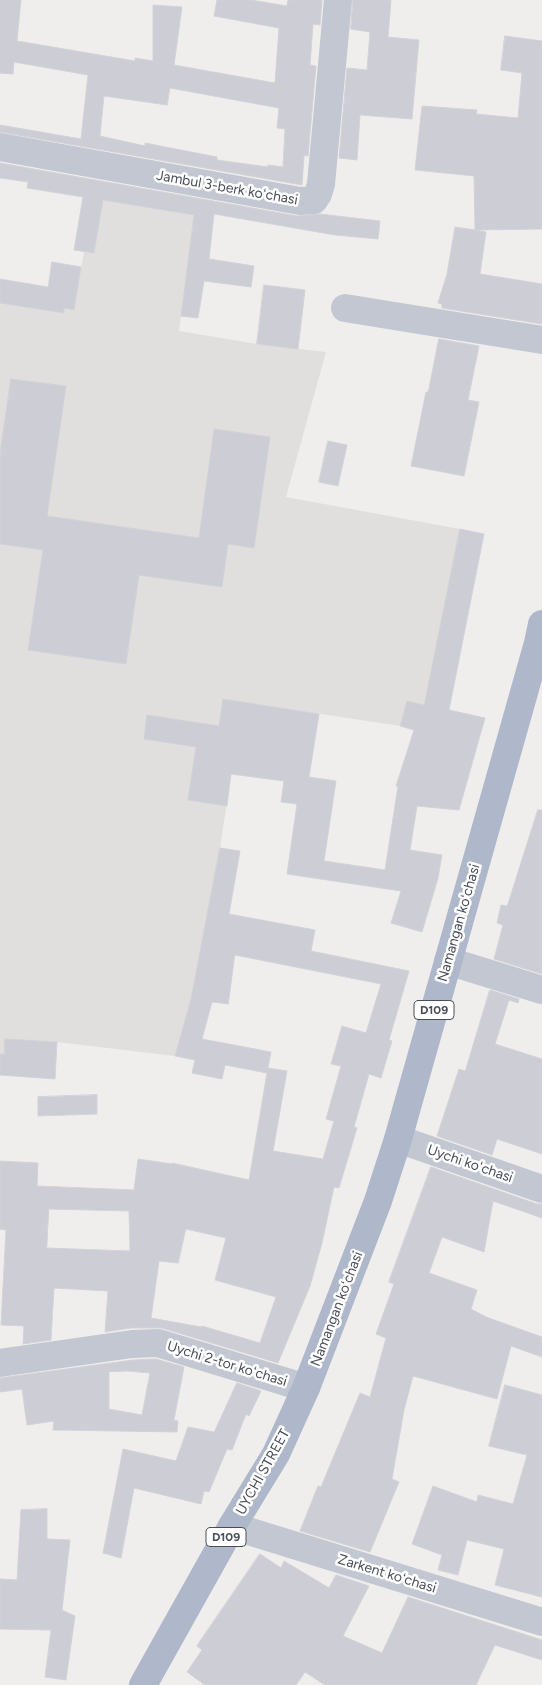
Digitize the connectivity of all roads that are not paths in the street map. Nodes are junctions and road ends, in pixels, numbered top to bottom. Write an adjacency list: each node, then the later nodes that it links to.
1 (338, 0): 2 (street, Jambul 3-berk koʻchasi)
2 (0, 147)
3 (345, 308): 4 (street)
4 (542, 340)
5 (541, 637): 6 (main road, Namangan koʻchasi / D109)
6 (448, 961): 7 (street); 8 (main road, Namangan koʻchasi / D109)
7 (542, 990)
8 (398, 1139): 9 (street, Uychi koʻchasi); 11 (main road, Namangan koʻchasi / D109)
9 (542, 1189)
10 (0, 1362): 11 (street, Uychi 2-tor koʻchasi)
11 (306, 1388): 12 (main road, UYCHI STREET / D109)
12 (232, 1526): 13 (street, Zarkent koʻchasi); 14 (main road, UYCHI STREET / D109)
13 (542, 1622)
14 (143, 1685)

